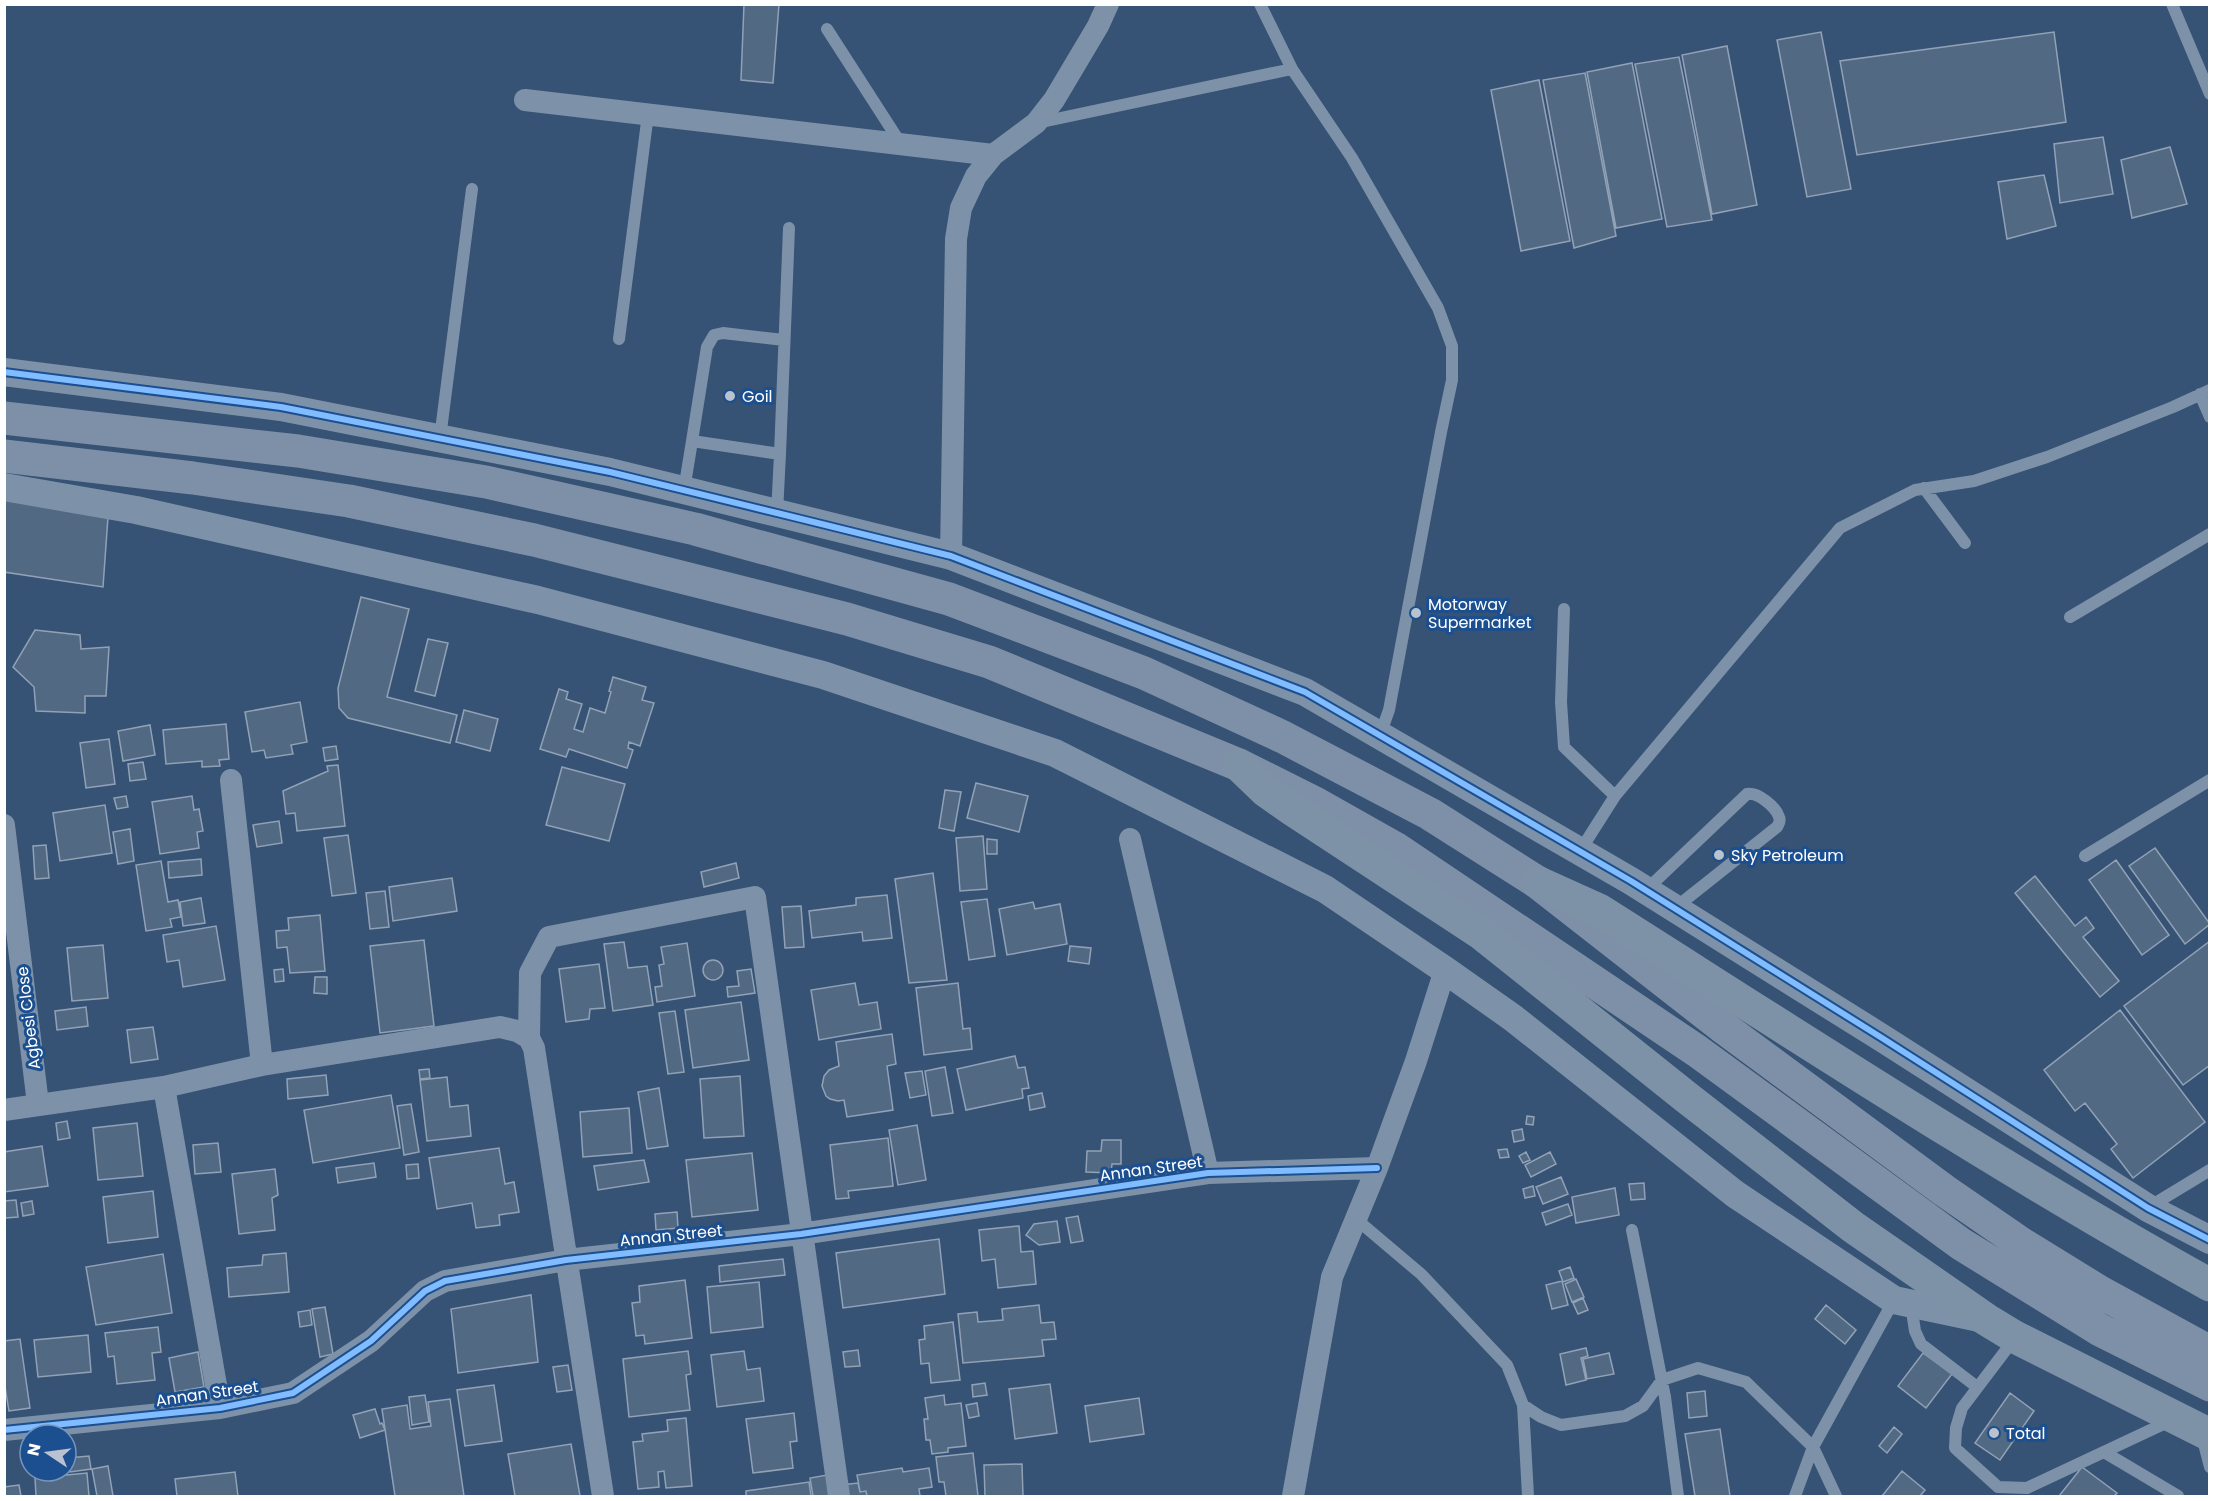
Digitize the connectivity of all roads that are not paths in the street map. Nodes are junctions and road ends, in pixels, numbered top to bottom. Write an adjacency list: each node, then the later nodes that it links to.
1 (1108, 4): 9 (street)
2 (1260, 4): 5 (lane)
3 (2172, 4): 6 (lane)
4 (827, 29): 10 (lane)
5 (1292, 69): 9 (lane); 33 (lane)
6 (2210, 94)
7 (525, 100): 8 (street)
8 (648, 114): 10 (street); 14 (lane)
9 (1036, 123): 11 (street)
10 (901, 144): 11 (street)
11 (993, 155): 30 (street)
12 (472, 189): 20 (lane)
13 (789, 228): 15 (lane)
14 (619, 339)
15 (784, 340): 21 (lane); 22 (lane)
16 (4, 372): 20 (street)
17 (2205, 392): 18 (lane); 25 (lane)
18 (2210, 417)
19 (4, 418): 42 (highway)
20 (440, 438): 26 (street)
21 (692, 441): 22 (lane); 26 (lane)
22 (780, 454): 27 (lane)
23 (4, 456): 34 (highway)
24 (4, 487): 45 (street)
25 (1924, 488): 29 (lane); 37 (lane)
26 (684, 490): 27 (street)
27 (777, 513): 30 (street)
28 (2210, 534): 32 (lane)
29 (1965, 543)
30 (951, 556): 33 (street)
31 (1564, 609): 37 (lane)
32 (2070, 617)
33 (1380, 736): 40 (street)
34 (1239, 765): 62 (highway); 66 (highway)
35 (231, 780): 47 (street)
36 (2210, 780): 41 (lane)
37 (1615, 796): 40 (lane)
38 (4, 825): 49 (street, Agbesi Close)
39 (1130, 839): 53 (street)
40 (1580, 852): 43 (street)
41 (2085, 856)
42 (1537, 882): 60 (highway); 64 (highway)
43 (1646, 890): 44 (street); 44 (lane)
44 (1675, 908): 54 (street)
45 (1445, 970): 51 (street); 61 (street)
46 (529, 1038): 47 (street); 57 (street); 59 (street)
47 (262, 1065): 48 (street)
48 (164, 1087): 49 (street); 69 (street)
49 (38, 1104): 50 (street)
50 (4, 1110)
51 (1377, 1168): 53 (street, Annan Street); 55 (street)
52 (2210, 1170): 54 (lane)
53 (1208, 1173): 57 (street, Annan Street)
54 (2148, 1208): 58 (street)
55 (1356, 1219): 68 (lane); 77 (street)
56 (1632, 1230): 65 (lane)
57 (801, 1234): 59 (street, Annan Street); 76 (street)
58 (2210, 1240)
59 (566, 1260): 69 (street, Annan Street); 75 (street)
60 (2210, 1286)
61 (1902, 1302): 62 (street); 67 (lane); 72 (lane)
62 (1987, 1320): 63 (highway)
63 (2015, 1337): 67 (lane); 70 (highway)
64 (2210, 1352)
65 (1662, 1380): 68 (lane); 72 (lane); 79 (lane)
66 (2210, 1385)
67 (1977, 1387): 73 (lane)
68 (1523, 1405): 78 (lane)
69 (220, 1408): 71 (street, Annan Street)
70 (2195, 1428): 73 (lane); 74 (lane)
71 (4, 1430)
72 (1813, 1448): 80 (lane); 81 (lane)
73 (2104, 1452): 82 (lane)
74 (2210, 1467)
75 (603, 1497)
76 (839, 1497)
77 (1293, 1497)
78 (1528, 1497)
79 (1678, 1497)
80 (1795, 1497)
81 (1836, 1497)
82 (2178, 1497)

